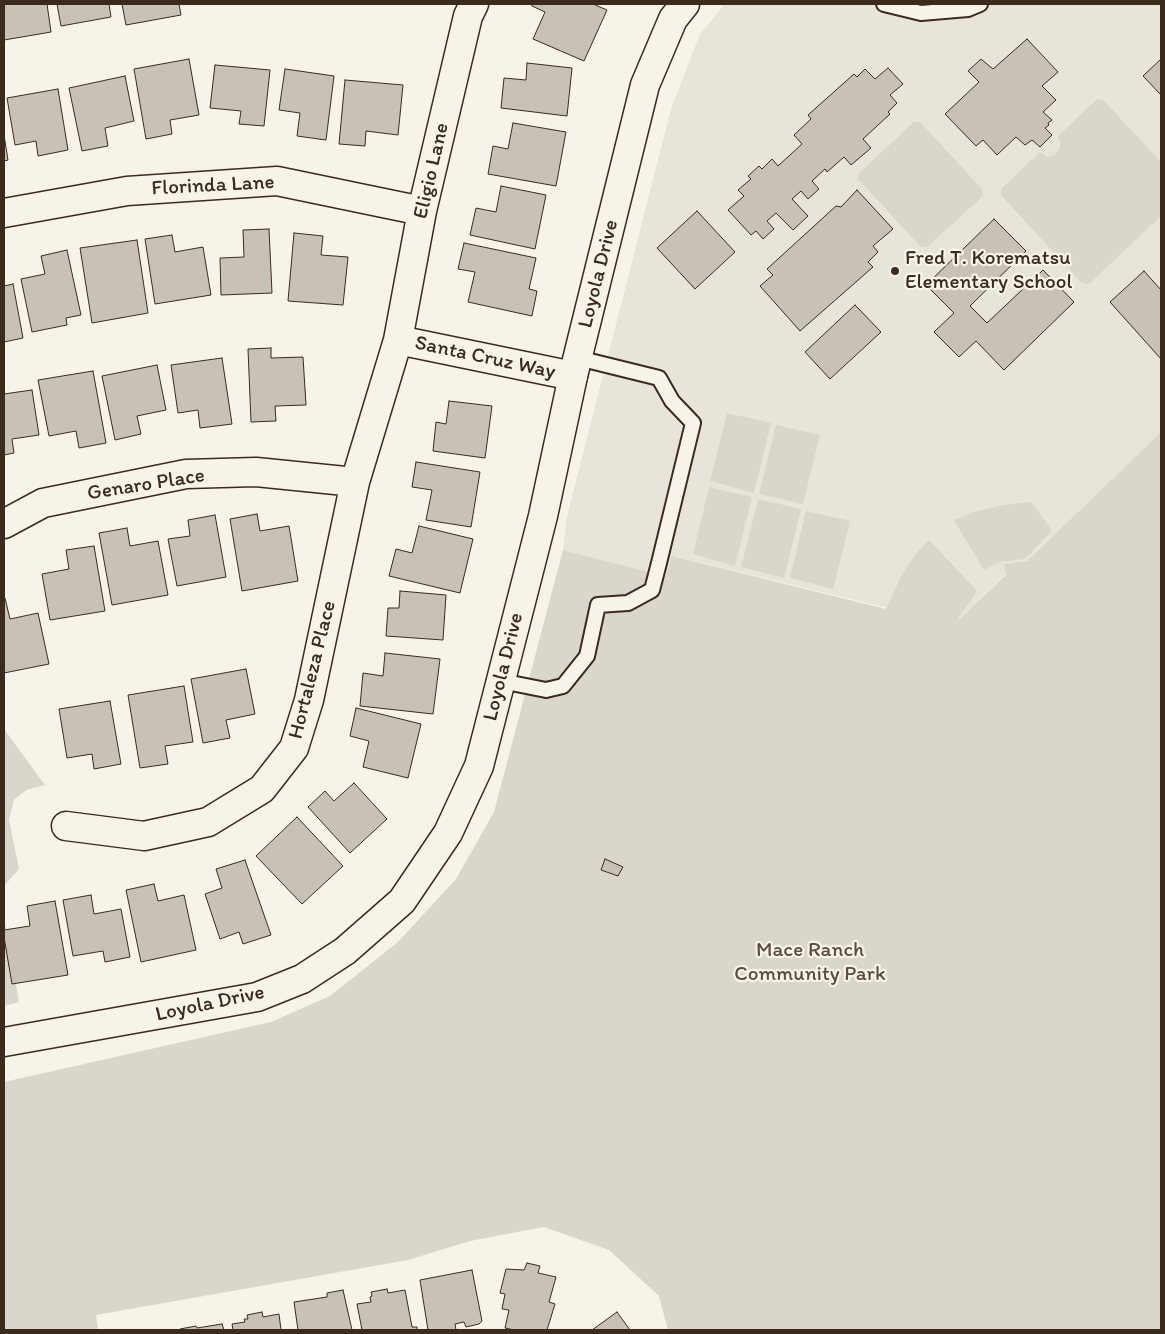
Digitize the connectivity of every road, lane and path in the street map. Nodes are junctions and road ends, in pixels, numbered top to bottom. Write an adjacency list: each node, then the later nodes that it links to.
1 (474, 4): 5 (street, Eligio Lane)
2 (685, 4): 8 (street, Loyola Drive)
3 (884, 4): 4 (lane)
4 (980, 4)
5 (422, 211): 6 (street, Florinda Lane); 7 (street, Eligio Lane)
6 (4, 213)
7 (398, 340): 8 (street, Santa Cruz Way); 9 (street, Hortaleza Place)
8 (576, 367): 11 (street, Loyola Drive); 11 (lane)
9 (355, 482): 10 (street, Genaro Place); 12 (street, Hortaleza Place)
10 (4, 524)
11 (501, 681): 13 (street, Loyola Drive)
12 (66, 826)
13 (4, 1042)

